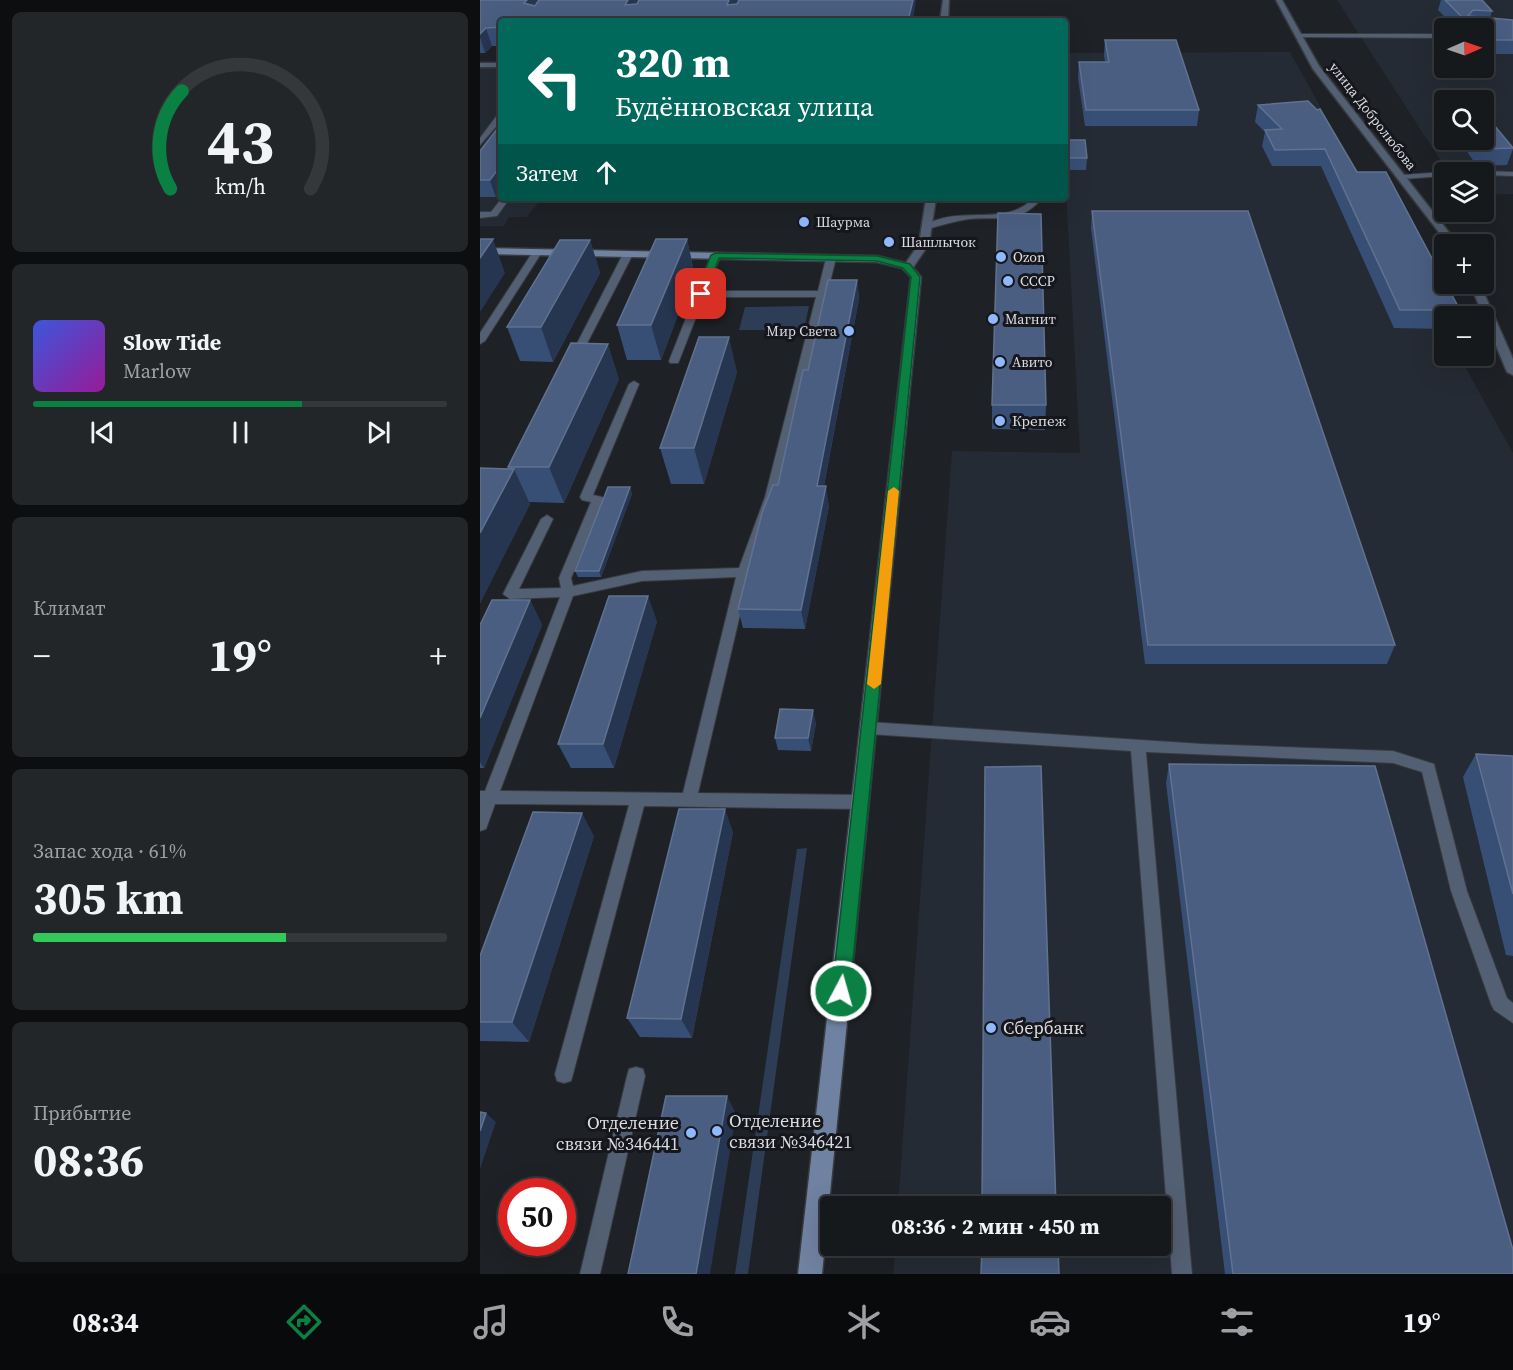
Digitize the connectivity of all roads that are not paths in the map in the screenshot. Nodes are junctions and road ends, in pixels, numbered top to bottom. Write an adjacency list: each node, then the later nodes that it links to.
1 (945, 0): 3 (street)
2 (1279, 0): 4 (street, улица Добролюбова)
3 (944, 18)
4 (1299, 36): 5 (lane); 13 (street, улица Добролюбова)
5 (1434, 37)
6 (480, 65): 7 (street)
7 (498, 65)
8 (497, 126): 9 (lane)
9 (480, 143)
10 (1494, 173): 11 (lane)
11 (1513, 174)
12 (1434, 175): 13 (lane)
13 (1402, 177): 19 (street, улица Добролюбова)
14 (504, 201): 17 (lane)
15 (931, 201): 18 (street)
16 (1034, 201): 18 (lane)
17 (480, 215)
18 (928, 226): 25 (street)
19 (1445, 234)
20 (480, 251): 21 (main road)
21 (537, 252): 22 (main road); 29 (lane)
22 (628, 254): 23 (main road); 30 (lane)
23 (716, 255): 24 (main road); 26 (lane)
24 (831, 258): 25 (main road); 27 (lane)
25 (908, 267): 37 (main road)
26 (701, 294): 27 (lane); 31 (lane)
27 (822, 294): 35 (lane)
28 (1479, 294): 32 (street)
29 (480, 341)
30 (573, 361)
31 (674, 361)
32 (1513, 372)
33 (634, 384): 36 (lane)
34 (547, 519): 36 (lane)
35 (744, 572): 36 (lane); 41 (lane)
36 (568, 592): 39 (lane)
37 (869, 728): 38 (lane); 42 (main road)
38 (1138, 746): 44 (lane); 49 (lane)
39 (485, 797): 40 (lane); 43 (lane)
40 (638, 799): 41 (lane); 45 (lane)
41 (689, 800): 42 (lane)
42 (861, 802): 48 (main road)
43 (480, 824)
44 (1513, 1014)
45 (564, 1074)
46 (636, 1076): 47 (lane)
47 (590, 1274)
48 (810, 1274)
49 (1182, 1274)

